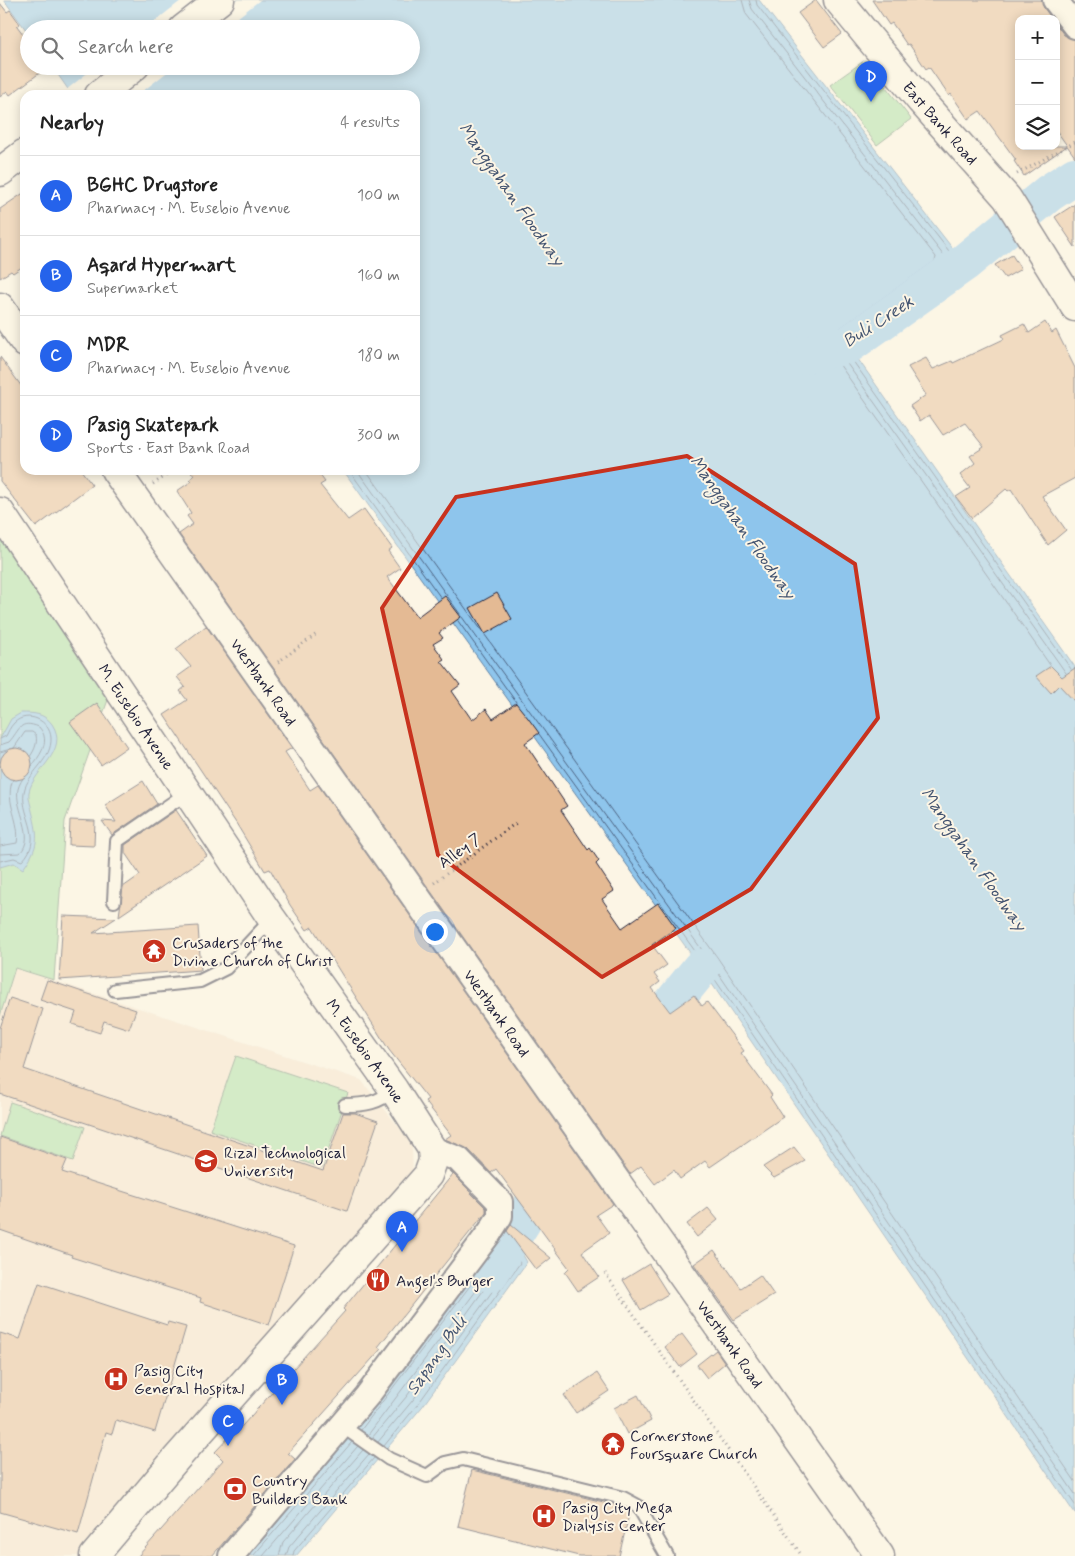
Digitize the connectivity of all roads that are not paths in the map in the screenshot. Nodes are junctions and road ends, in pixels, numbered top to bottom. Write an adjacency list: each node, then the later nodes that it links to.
1 (220, 0): 4 (street)
2 (838, 0): 11 (street, East Bank Road)
3 (1055, 0): 5 (street)
4 (195, 20)
5 (1075, 26)
6 (125, 75): 7 (street)
7 (105, 90)
8 (20, 157): 9 (street)
9 (0, 172)
10 (0, 307): 12 (street)
11 (1075, 307)
12 (20, 336)
13 (119, 475): 26 (street, Westbank Road)
14 (0, 512): 15 (street, M. Eusebio Avenue)
15 (187, 793): 16 (lane); 17 (street, M. Eusebio Avenue)
16 (114, 900)
17 (272, 919): 18 (lane); 19 (street, M. Eusebio Avenue)
18 (115, 990)
19 (394, 1090): 20 (lane); 21 (street, M. Eusebio Avenue)
20 (345, 1105)
21 (432, 1149): 22 (street); 23 (street)
22 (344, 1427): 24 (street); 25 (lane)
23 (94, 1556)
24 (231, 1556)
25 (667, 1556)
26 (880, 1556)

